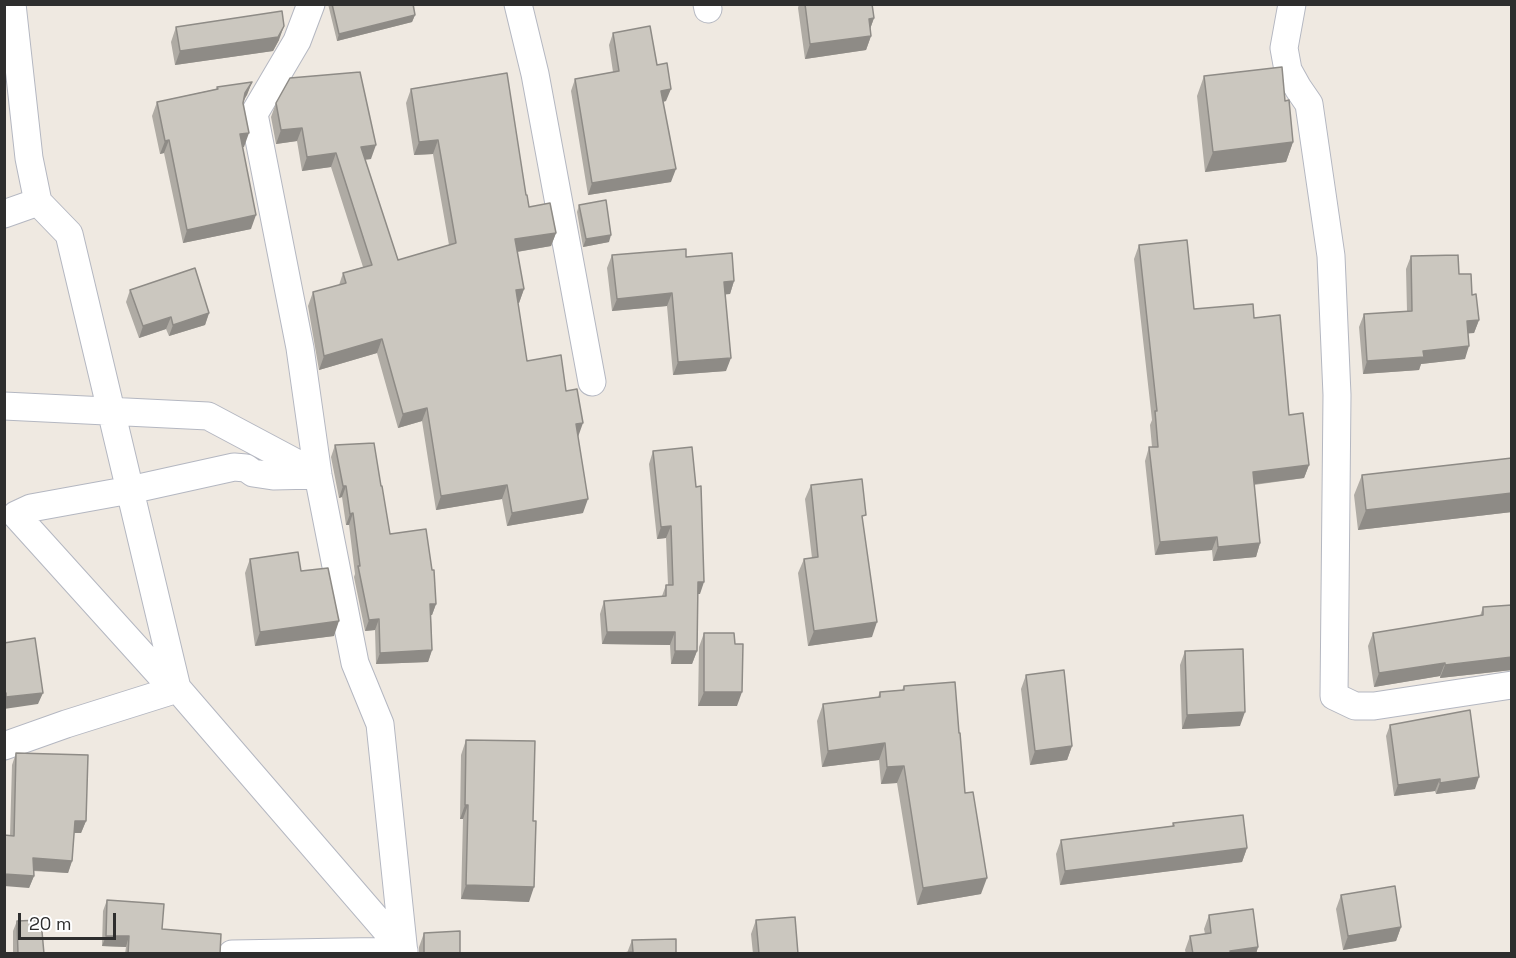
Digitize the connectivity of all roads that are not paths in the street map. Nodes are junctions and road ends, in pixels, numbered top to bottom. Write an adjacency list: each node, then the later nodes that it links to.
1 (12, 4): 5 (street)
2 (311, 4): 10 (street)
3 (518, 4): 7 (street)
4 (1292, 4): 13 (street)
5 (38, 202): 6 (street); 9 (street)
6 (4, 214)
7 (592, 382)
8 (4, 406): 9 (street)
9 (111, 410): 10 (street); 11 (street)
10 (318, 475): 11 (street); 15 (street)
11 (130, 490): 12 (street); 15 (street)
12 (10, 517): 14 (street)
13 (1512, 685)
14 (4, 746)
15 (404, 952): 16 (street)
16 (232, 954)

